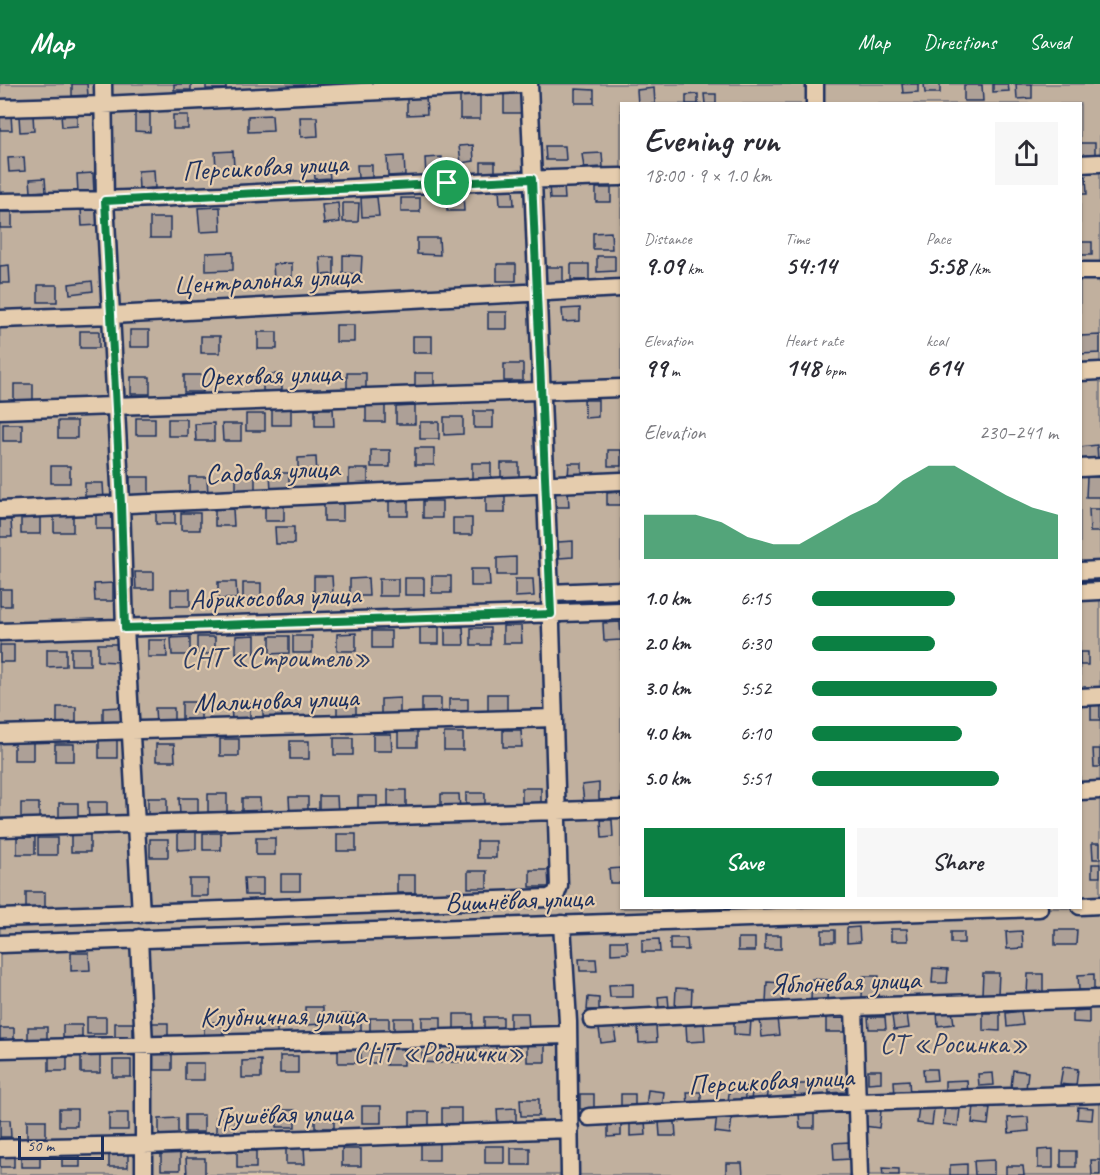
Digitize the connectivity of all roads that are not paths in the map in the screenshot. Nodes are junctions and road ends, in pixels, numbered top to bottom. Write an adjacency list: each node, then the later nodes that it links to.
1 (104, 84): 6 (street)
2 (519, 84): 6 (street)
3 (529, 84): 11 (street)
4 (815, 84): 5 (street)
5 (815, 102)
6 (103, 105): 7 (street); 12 (street)
7 (0, 108)
8 (1100, 163): 9 (street)
9 (1082, 164)
10 (620, 177): 11 (street)
11 (532, 179): 12 (street, Персиковая улица); 17 (street)
12 (105, 201): 13 (street, Персиковая улица); 18 (street)
13 (0, 202)
14 (1100, 271): 15 (street)
15 (1082, 272)
16 (620, 288): 17 (street, Центральная улица)
17 (537, 292): 18 (street, Центральная улица); 23 (street)
18 (112, 315): 19 (street, Центральная улица); 24 (street)
19 (0, 319)
20 (1100, 371): 21 (street)
21 (1082, 372)
22 (620, 388): 23 (street, Ореховая улица)
23 (542, 391): 24 (street, Ореховая улица); 29 (street)
24 (115, 406): 25 (street, Ореховая улица); 30 (street)
25 (0, 410)
26 (1100, 467): 27 (street)
27 (1082, 468)
28 (620, 481): 29 (street)
29 (546, 484): 30 (street, Садовая улица); 36 (street)
30 (121, 504): 31 (street, Садовая улица); 40 (street)
31 (0, 510)
32 (1100, 570): 33 (street)
33 (1082, 571)
34 (620, 590): 36 (street)
35 (1100, 591): 37 (street)
36 (550, 592): 39 (street)
37 (1082, 592)
38 (620, 611): 39 (street)
39 (551, 614): 40 (street, Абрикосовая улица); 44 (street)
40 (125, 628): 41 (street, Абрикосовая улица); 45 (street)
41 (0, 632)
42 (1100, 696): 43 (street)
43 (1082, 697)
44 (554, 718): 45 (street, Малиновая улица); 50 (street)
45 (131, 731): 46 (street, Малиновая улица); 51 (street)
46 (0, 734)
47 (1100, 790): 48 (street)
48 (1082, 791)
49 (620, 809): 50 (street)
50 (557, 812): 51 (street); 56 (street)
51 (136, 824): 52 (street); 56 (street)
52 (0, 828)
53 (1100, 905): 54 (street)
54 (1082, 906)
55 (1009, 909): 58 (street, Вишнёвая улица)
56 (141, 914): 57 (street)
57 (0, 918)
58 (562, 924): 59 (street, Вишнёвая улица); 64 (street)
59 (139, 938): 60 (street, Вишнёвая улица); 65 (street)
60 (0, 944)
61 (1100, 999): 62 (street, Яблоневая улица)
62 (854, 1007): 63 (street, Яблоневая улица); 68 (street)
63 (592, 1020)
64 (568, 1035): 65 (street, Клубничная улица); 70 (street)
65 (144, 1046): 66 (street, Клубничная улица); 71 (street)
66 (0, 1050)
67 (1100, 1094): 68 (street, Персиковая улица)
68 (858, 1102): 69 (street, Персиковая улица); 75 (street)
69 (589, 1117)
70 (570, 1129): 71 (street, Грушёвая улица); 74 (street)
71 (144, 1145): 72 (street, Грушёвая улица); 73 (street)
72 (0, 1148)
73 (144, 1175)
74 (570, 1175)
75 (859, 1175)

